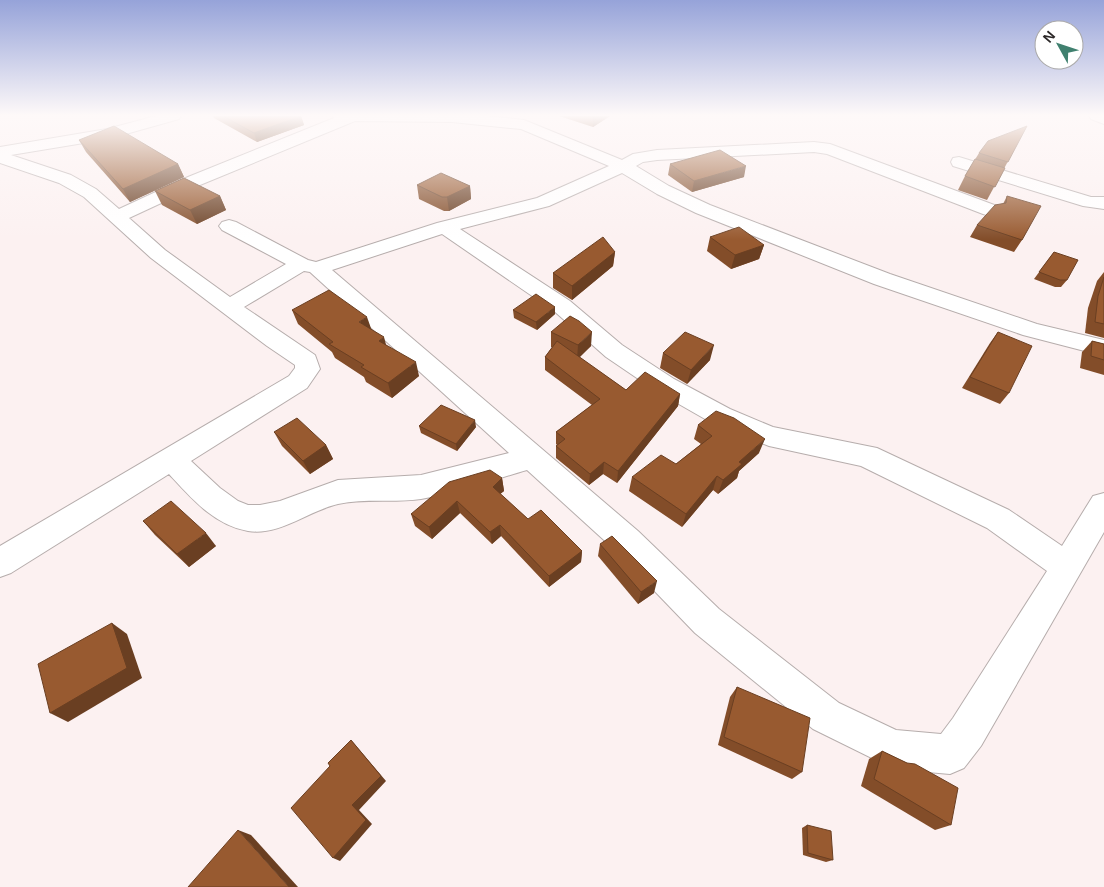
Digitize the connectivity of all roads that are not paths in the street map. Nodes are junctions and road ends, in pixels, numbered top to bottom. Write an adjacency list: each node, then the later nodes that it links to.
1 (1, 157): 10 (street)
2 (251, 157): 10 (street)
3 (606, 157): 7 (street)
4 (643, 157): 7 (street)
5 (852, 157): 9 (street)
6 (959, 162): 8 (street)
7 (623, 166): 12 (street); 15 (street)
8 (1104, 204)
9 (990, 210)
10 (117, 217): 14 (street)
11 (229, 226): 13 (street)
12 (444, 227): 13 (street); 20 (street)
13 (309, 266): 14 (street); 17 (street)
14 (230, 306): 16 (street)
15 (1104, 348)
16 (171, 458): 17 (street); 19 (street)
17 (531, 458): 20 (street)
18 (1104, 505): 20 (street)
19 (0, 562)
20 (1067, 567)

